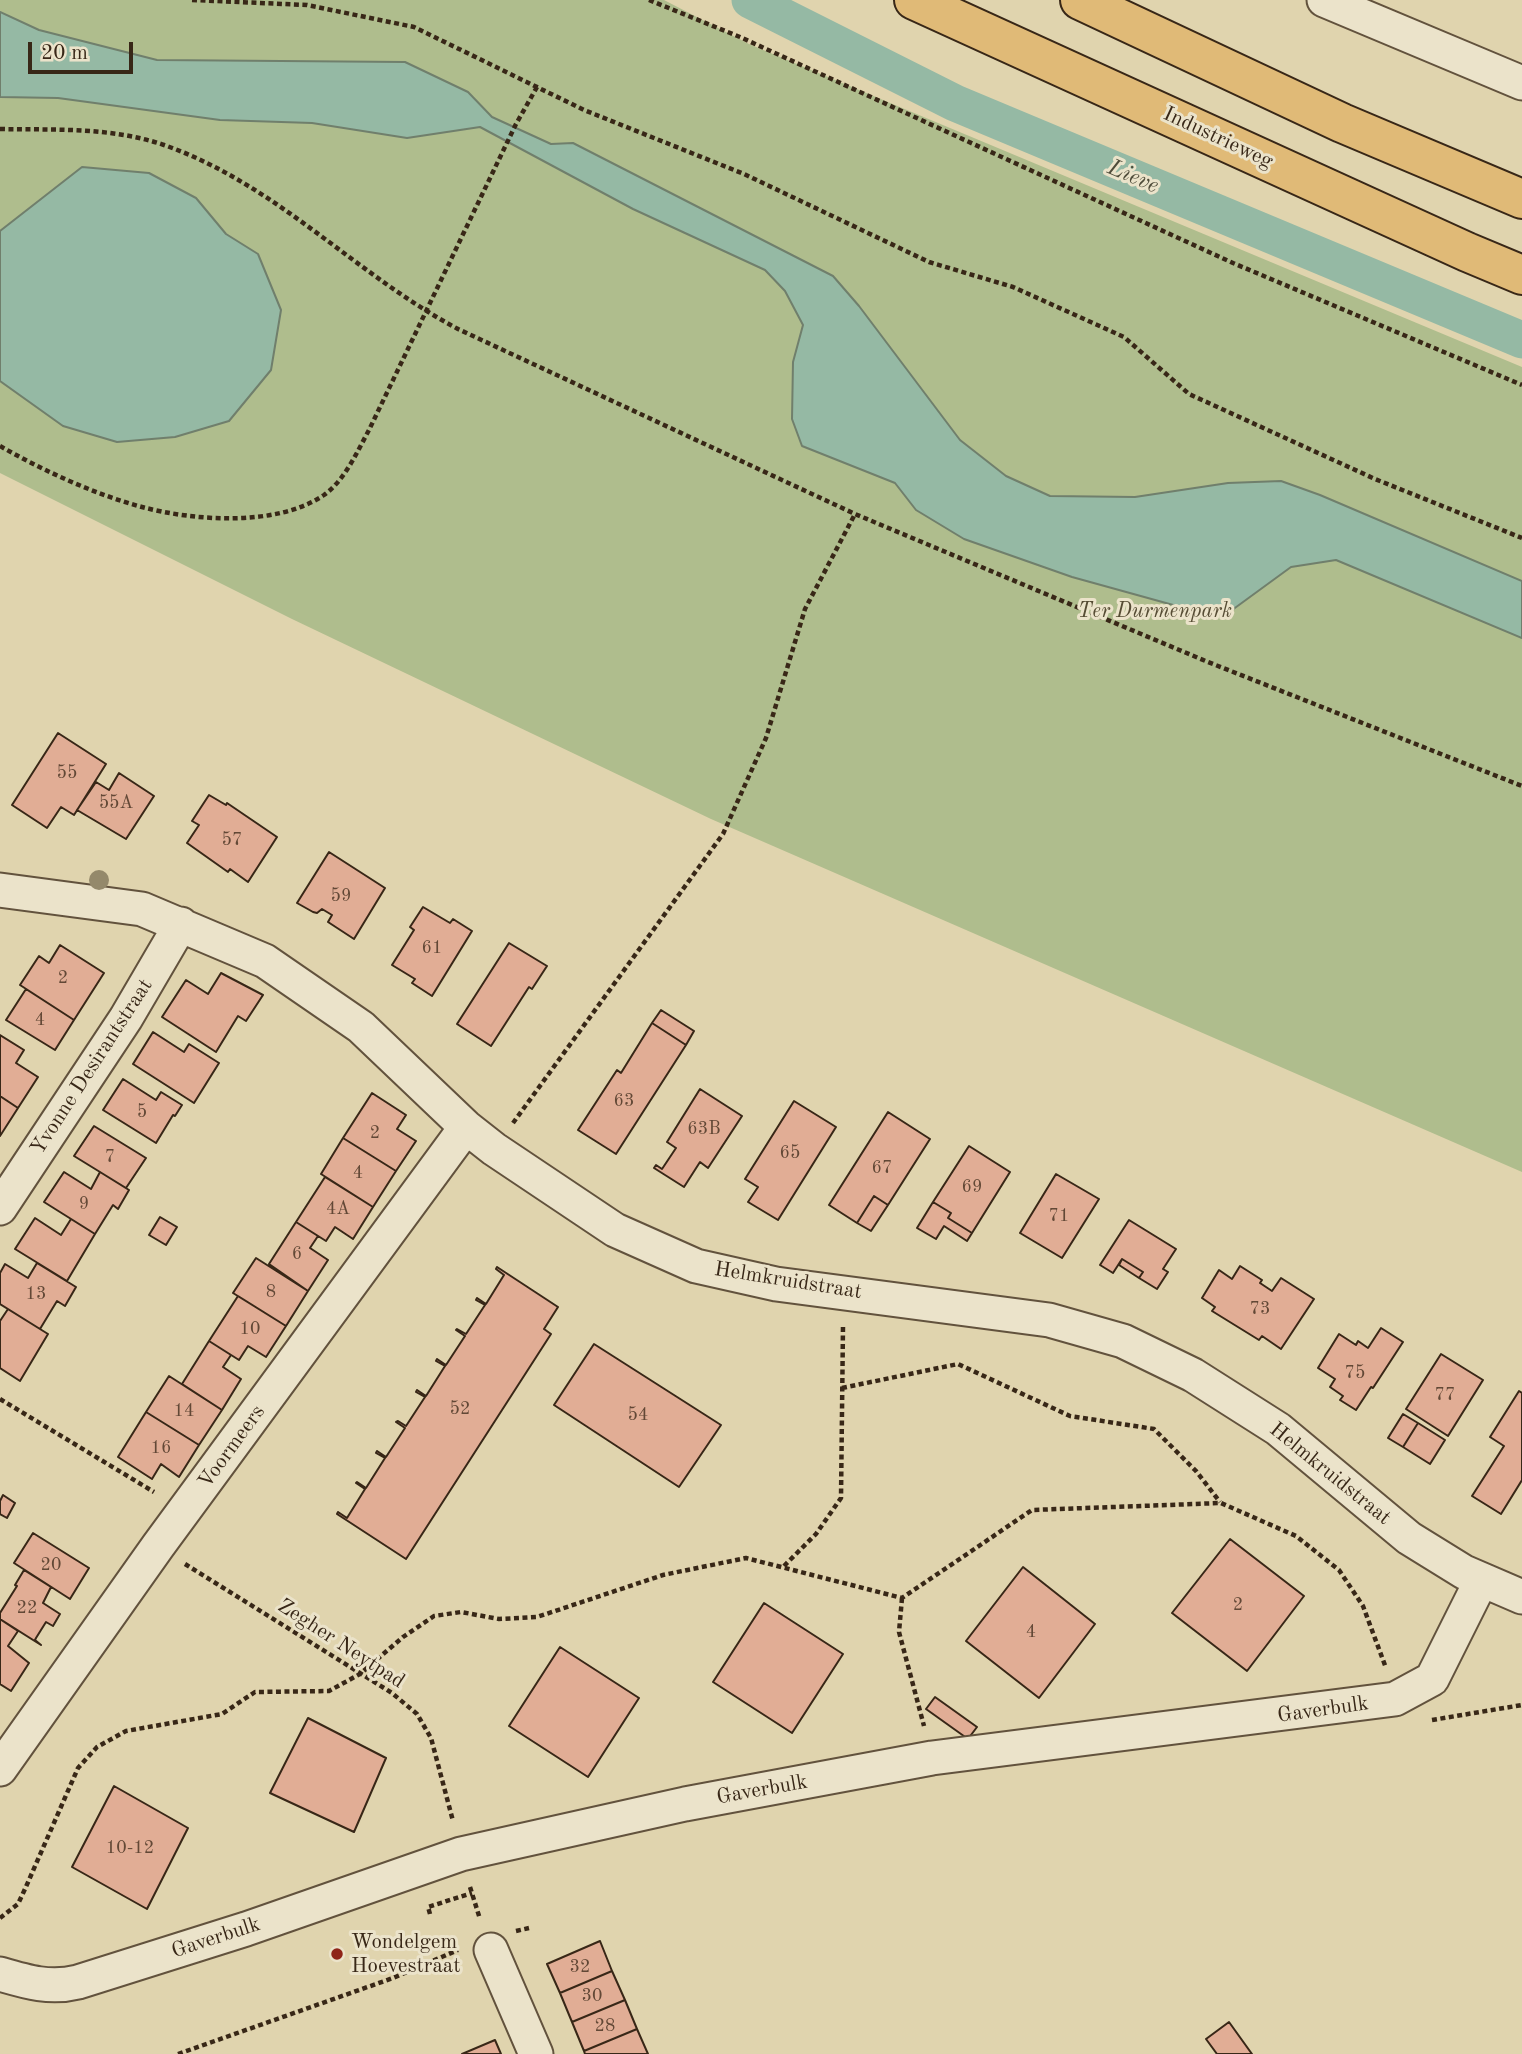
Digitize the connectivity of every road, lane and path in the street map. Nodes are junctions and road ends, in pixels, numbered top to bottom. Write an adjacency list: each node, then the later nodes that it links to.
1 (192, 0): 7 (path)
2 (649, 0): 12 (path)
3 (914, 0): 10 (highway, Industrieweg)
4 (1080, 0): 9 (highway)
5 (1324, 0): 6 (street)
6 (1522, 83)
7 (537, 87): 11 (path); 15 (path)
8 (0, 128): 11 (path)
9 (1522, 199)
10 (1522, 275)
11 (426, 312): 13 (path); 14 (path)
12 (1522, 385)
13 (0, 446)
14 (855, 514): 16 (path); 20 (path)
15 (1522, 538)
16 (1522, 786)
17 (0, 890): 18 (street, Helmkruidstraat)
18 (181, 924): 19 (street, Helmkruidstraat); 21 (street, Yvonne Desirantstraat)
19 (466, 1127): 20 (street, Helmkruidstraat); 26 (street, Voormeers)
20 (494, 1149): 22 (street, Helmkruidstraat)
21 (0, 1208)
22 (843, 1292): 23 (path); 29 (street, Helmkruidstraat)
23 (842, 1388): 25 (path); 28 (path)
24 (0, 1399): 26 (path)
25 (1221, 1503): 31 (path); 33 (path)
26 (186, 1510): 27 (street, Voormeers)
27 (158, 1546): 32 (path, Zegher Neytpad); 36 (street, Voormeers)
28 (783, 1567): 31 (path); 32 (path)
29 (1481, 1581): 30 (street, Helmkruidstraat); 33 (street, Gaverbulk)
30 (1522, 1597)
31 (902, 1598): 35 (path)
32 (360, 1674): 37 (path, Zegher Neytpad); 40 (path)
33 (1395, 1699): 34 (path); 35 (street, Gaverbulk)
34 (1522, 1704)
35 (932, 1758): 37 (street, Gaverbulk)
36 (0, 1769)
37 (461, 1854): 38 (path, Zegher Neytpad); 42 (street, Gaverbulk)
38 (471, 1893): 39 (path); 41 (path, Zegher Neytpad)
39 (430, 1914)
40 (0, 1918)
41 (489, 1944): 43 (path); 44 (street)
42 (0, 1974)
43 (178, 2054)
44 (536, 2054)

